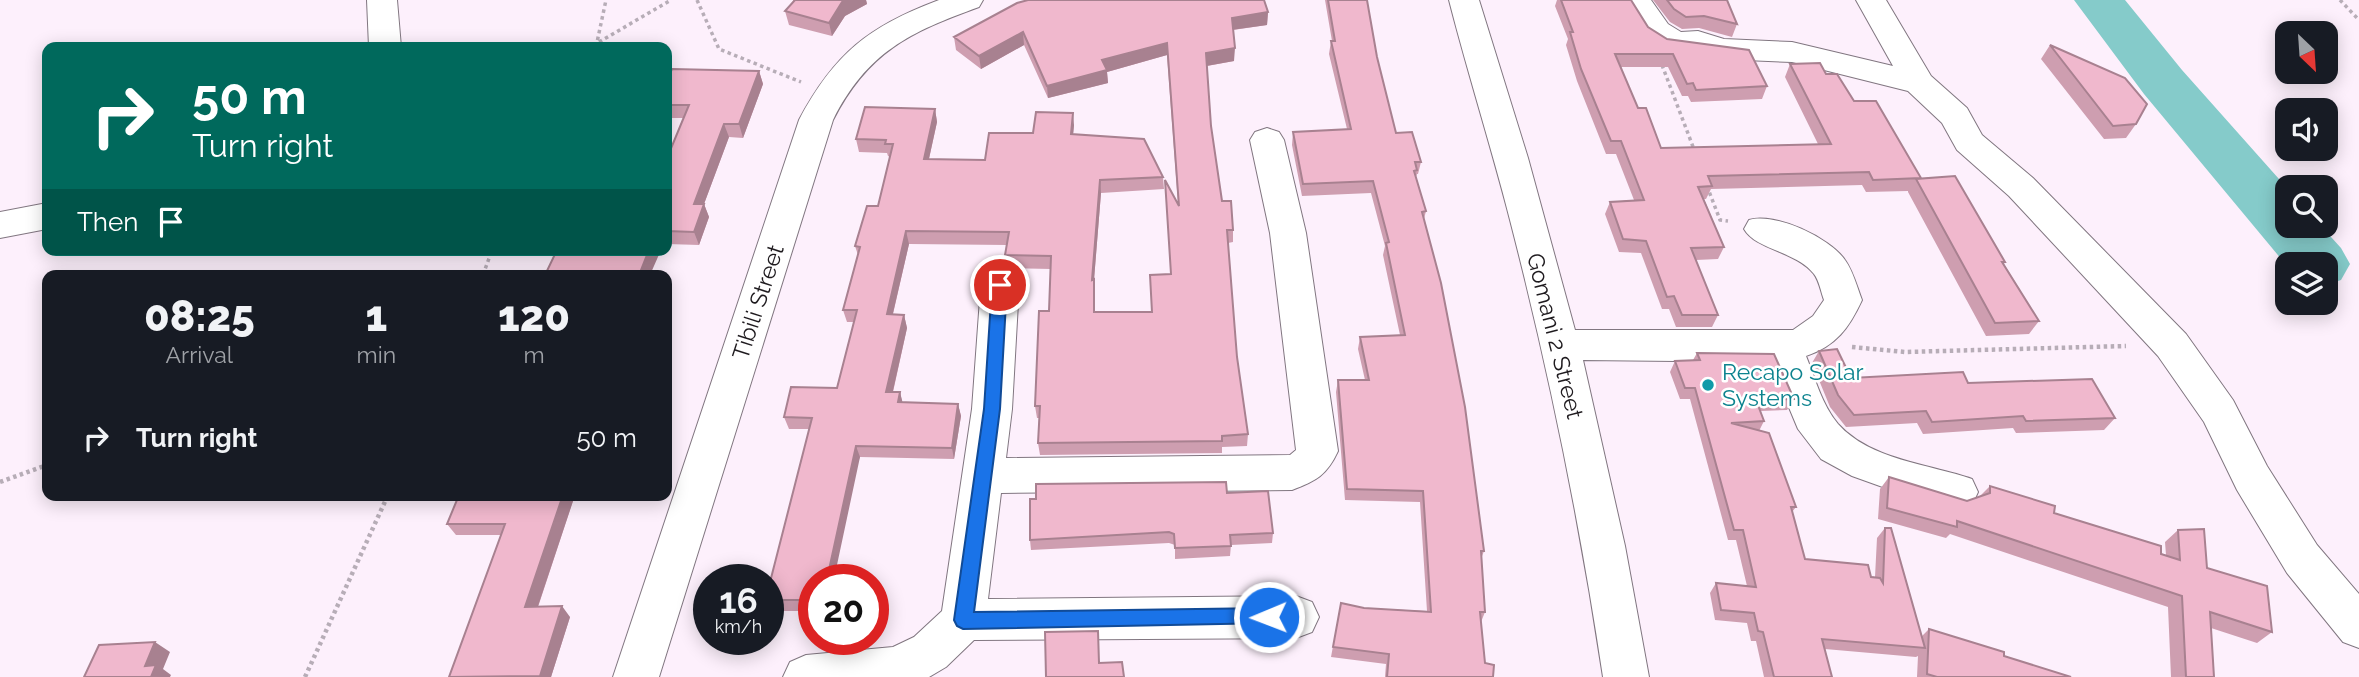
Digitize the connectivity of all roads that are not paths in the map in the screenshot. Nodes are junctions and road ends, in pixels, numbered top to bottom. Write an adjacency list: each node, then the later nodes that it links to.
1 (383, 0): 6 (street)
2 (968, 0): 21 (street, Tibili Street)
3 (1464, 0): 13 (street, Gomani 2 Street)
4 (1871, 0): 7 (street)
5 (1639, 6): 7 (street)
6 (385, 42)
7 (1919, 83): 19 (street)
8 (1267, 140): 15 (street)
9 (42, 217): 10 (street)
10 (0, 225)
11 (1762, 229): 14 (street)
12 (1000, 285): 15 (street)
13 (1559, 345): 14 (street); 23 (street, Gomani 2 Street)
14 (1793, 345): 16 (street)
15 (983, 476): 18 (street)
16 (1957, 492)
17 (1296, 617): 18 (street)
18 (963, 620): 20 (street)
19 (2359, 627)
20 (934, 666): 22 (street)
21 (636, 677)
22 (806, 677)
23 (1626, 677)

